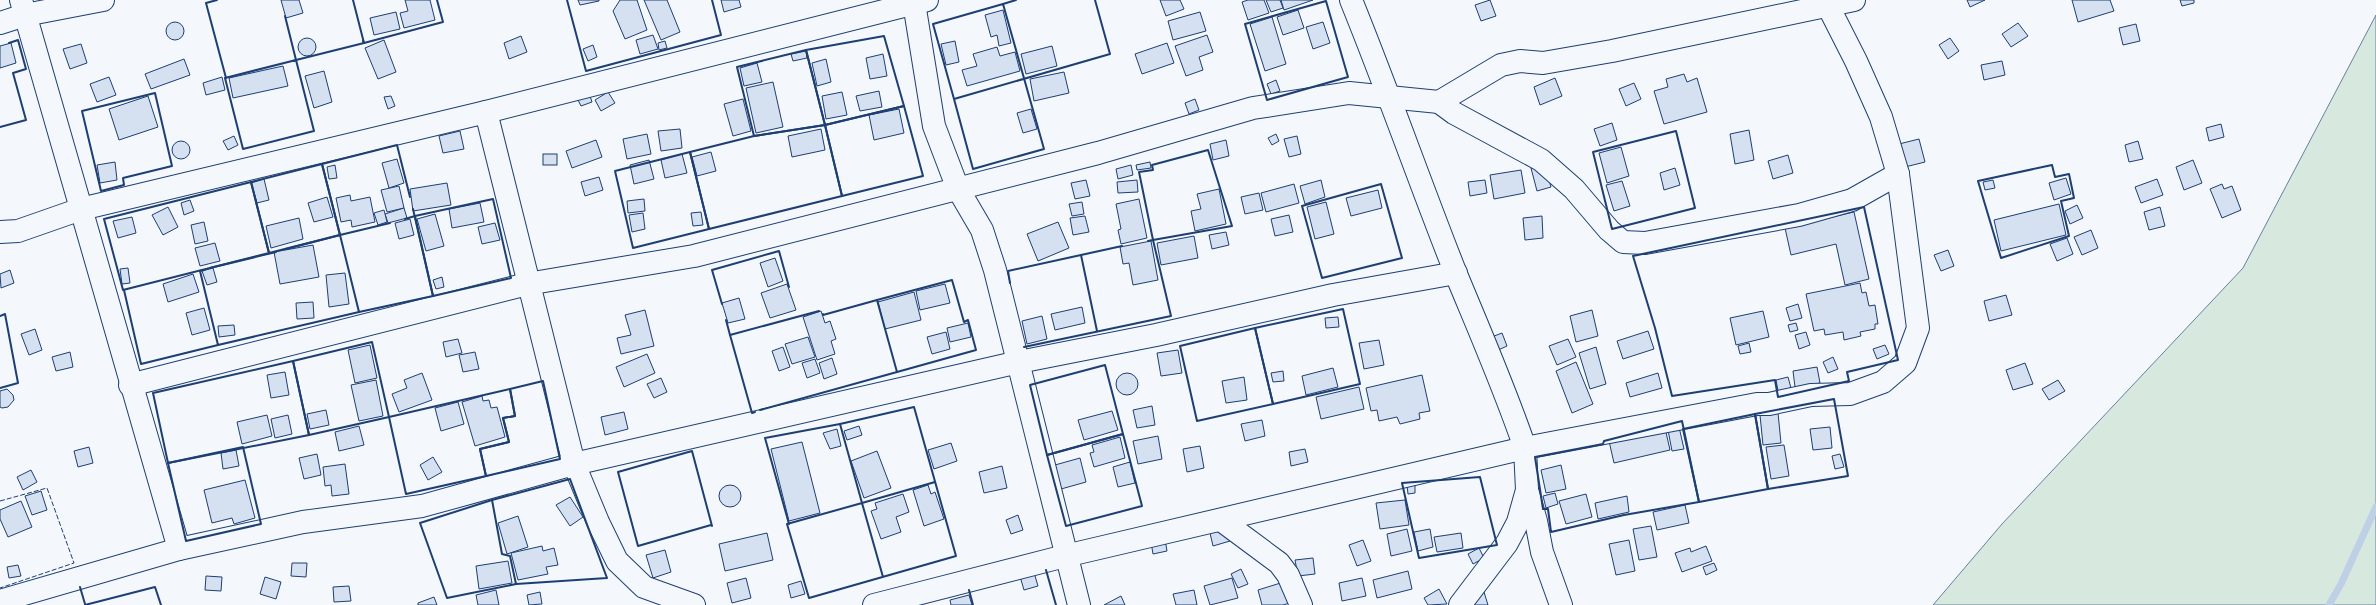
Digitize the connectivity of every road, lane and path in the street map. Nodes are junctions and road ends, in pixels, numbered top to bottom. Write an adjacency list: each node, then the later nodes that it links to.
1 (103, 0): 6 (street)
2 (1351, 0): 8 (street)
3 (1854, 0): 5 (street)
4 (921, 1): 10 (street); 12 (street)
5 (1826, 3): 9 (street); 11 (street)
6 (23, 8): 7 (street); 13 (street)
7 (0, 23)
8 (1390, 97): 9 (street); 12 (street); 15 (street)
9 (1439, 102): 11 (street)
10 (486, 112): 13 (street); 16 (street)
11 (1898, 174): 19 (street)
12 (958, 189): 16 (street); 17 (street)
13 (81, 210): 14 (street); 18 (street)
14 (0, 232)
15 (1456, 273): 17 (street); 19 (street)
16 (527, 284): 18 (street); 20 (street)
17 (1019, 362): 20 (street); 24 (street)
18 (130, 385): 23 (street)
19 (1526, 448): 21 (street); 22 (street)
20 (574, 464): 23 (street); 26 (street)
21 (1527, 490): 30 (street); 31 (street)
22 (1221, 520): 24 (street); 29 (street)
23 (179, 549): 25 (street)
24 (1065, 556): 27 (street); 28 (street)
25 (0, 601)
26 (694, 605)
27 (874, 605)
28 (1079, 605)
29 (1301, 605)
30 (1460, 605)
31 (1561, 605)

